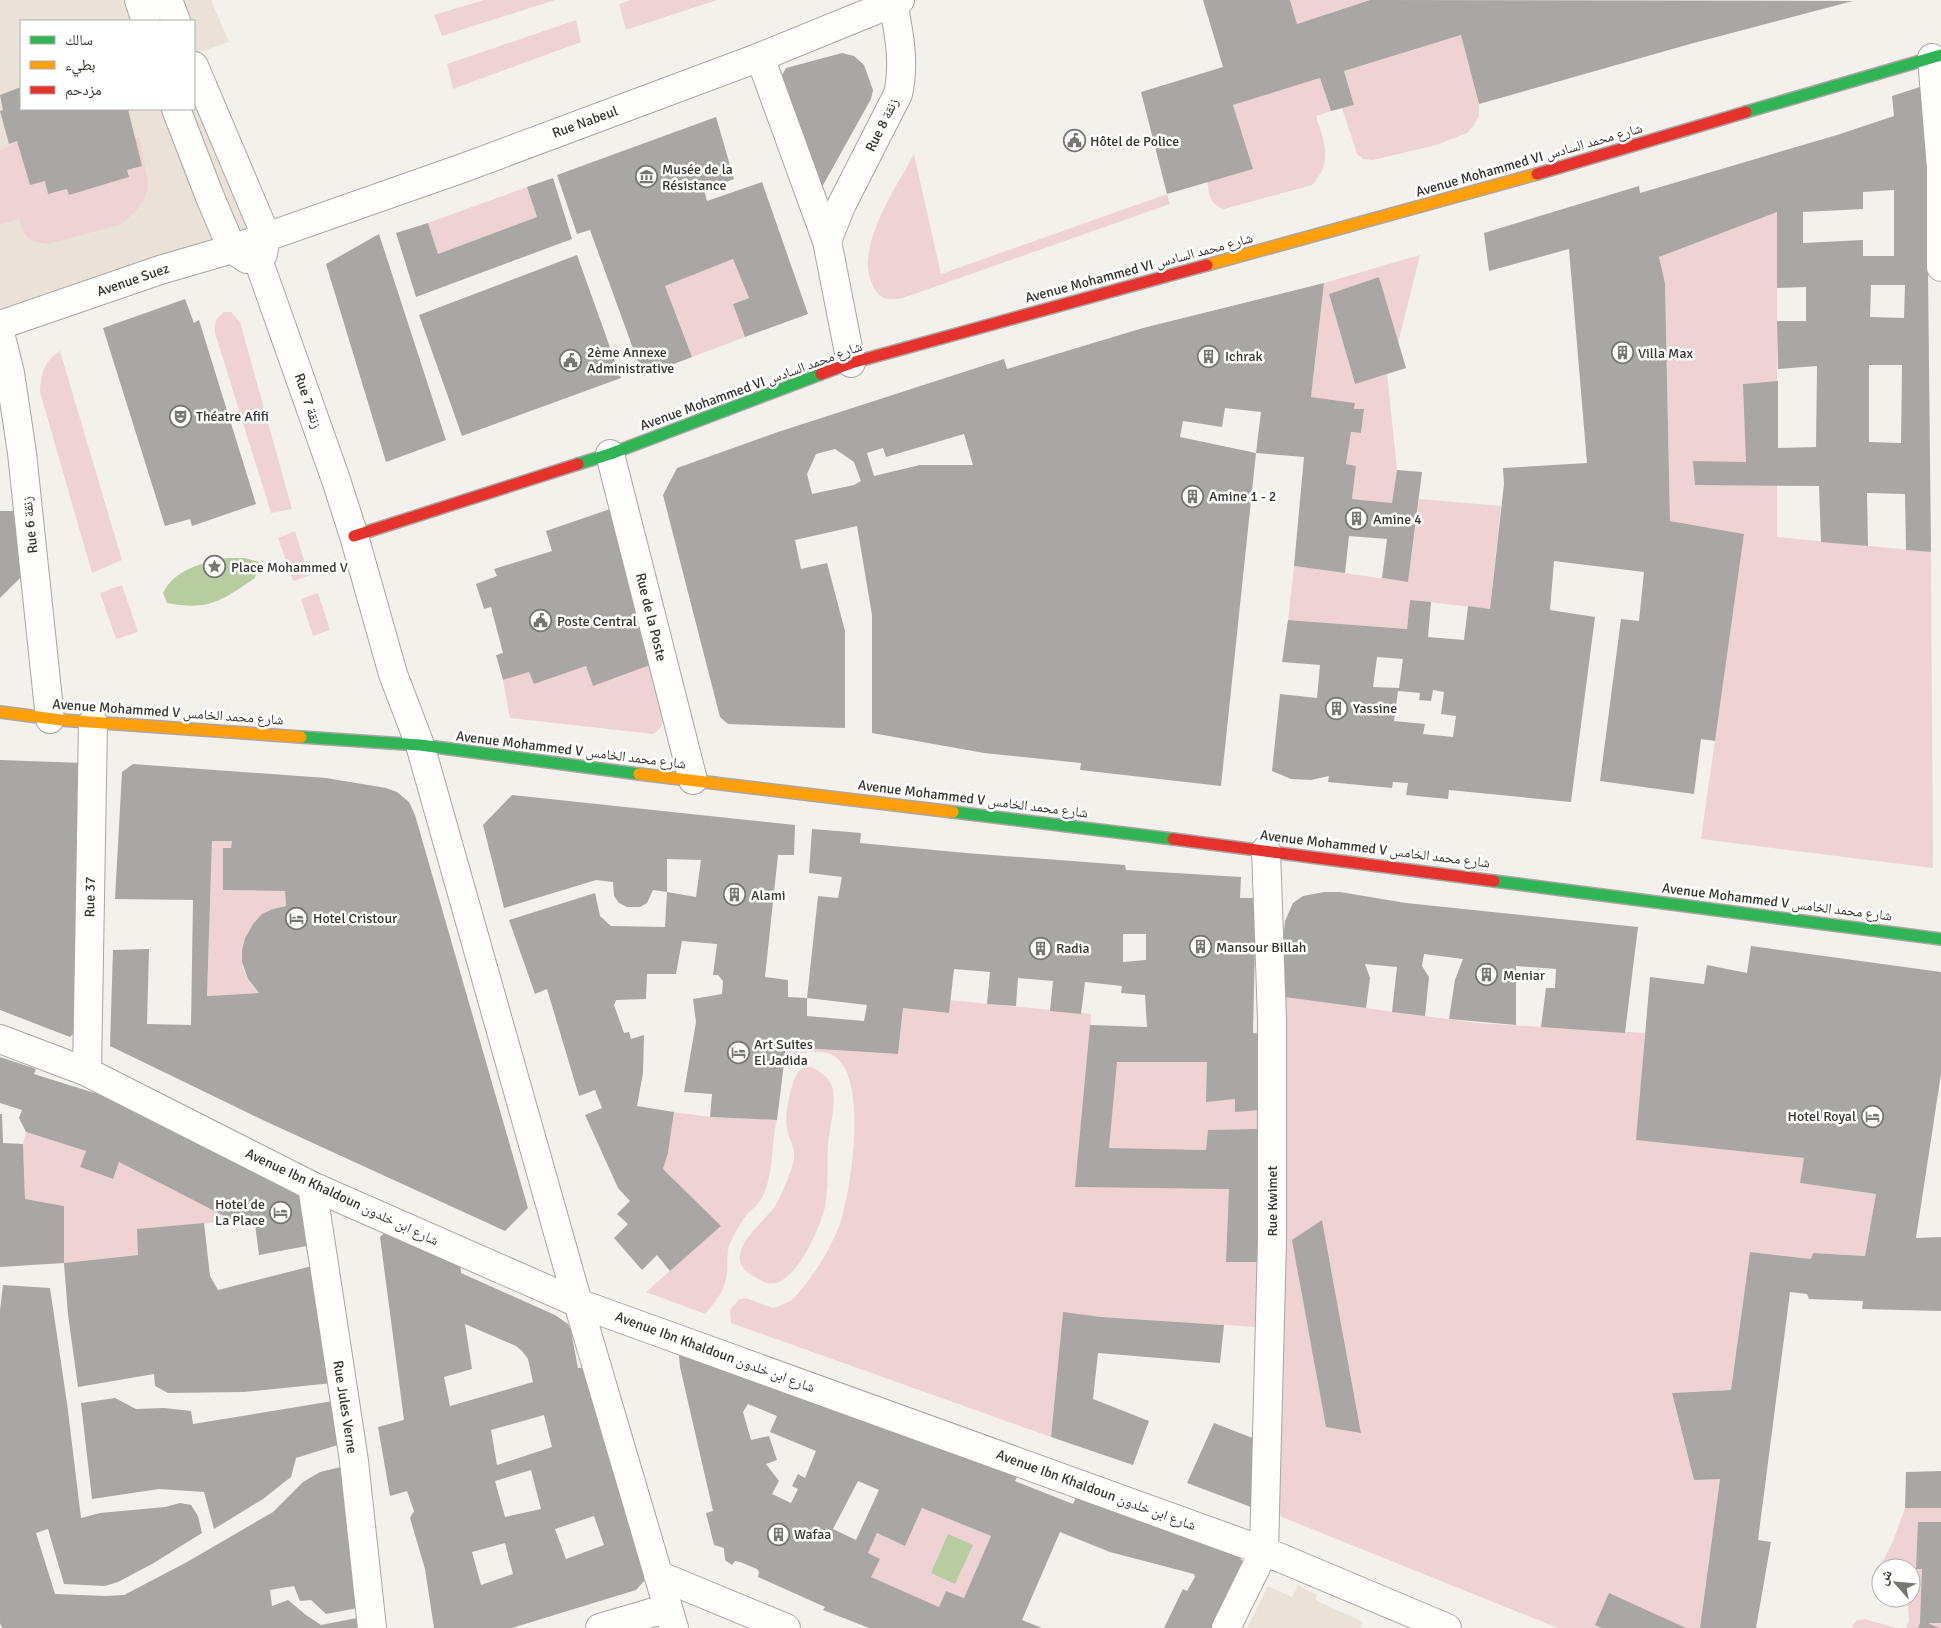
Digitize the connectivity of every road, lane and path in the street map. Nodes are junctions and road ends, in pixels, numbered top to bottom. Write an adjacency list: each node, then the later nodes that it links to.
1 (139, 0): 3 (street)
2 (897, 1): 5 (street, Rue Nabeul); 9 (street, Rue 8 زنقة)
3 (146, 20)
4 (1936, 56): 11 (street); 15 (street, Avenue Mohammed VI شارع محمد السادس)
5 (760, 57): 8 (street, Rue Nabeul); 9 (street)
6 (195, 68): 8 (street)
7 (176, 110): 10 (street)
8 (266, 236): 10 (street, Avenue Suez); 12 (street)
9 (826, 241): 15 (street)
10 (232, 249): 12 (street); 13 (street, Avenue Suez)
11 (1941, 267)
12 (260, 268): 17 (street, Rue 7 زنقة)
13 (0, 325)
14 (0, 333): 19 (street, Rue 6 زنقة)
15 (851, 363): 16 (street, Avenue Mohammed VI شارع محمد السادس)
16 (610, 454): 17 (street, Avenue Mohammed VI شارع محمد السادس); 22 (street, Rue de la Poste)
17 (354, 536): 21 (street, Rue 7 زنقة)
18 (0, 712): 19 (street, Avenue Mohammed V شارع محمد الخامس)
19 (50, 719): 20 (street, Avenue Mohammed V شارع محمد الخامس)
20 (94, 722): 21 (street, Avenue Mohammed V شارع محمد الخامس); 26 (street, Rue 37)
21 (420, 745): 22 (street, Avenue Mohammed V شارع محمد الخامس); 28 (street, Rue 7 زنقة)
22 (693, 780): 23 (street, Avenue Mohammed V شارع محمد الخامس)
23 (1266, 850): 24 (street, Avenue Mohammed V شارع محمد الخامس); 29 (street, Rue Kwimet)
24 (1941, 939)
25 (0, 1039): 26 (street, Avenue Ibn Khaldoun شارع ابن خلدون)
26 (87, 1072): 27 (street, Avenue Ibn Khaldoun شارع ابن خلدون)
27 (312, 1186): 28 (street, Avenue Ibn Khaldoun شارع ابن خلدون); 32 (street, Rue Jules Verne)
28 (578, 1303): 29 (street, Avenue Ibn Khaldoun شارع ابن خلدون); 30 (street, Rue 7 زنقة)
29 (1264, 1551): 35 (street); 36 (street, Avenue Ibn Khaldoun شارع ابن خلدون)
30 (658, 1574): 31 (street, Rue 7 زنقة); 34 (street)
31 (671, 1618): 33 (street)
32 (372, 1628)
33 (600, 1628)
34 (786, 1628)
35 (1226, 1628)
36 (1447, 1628)

